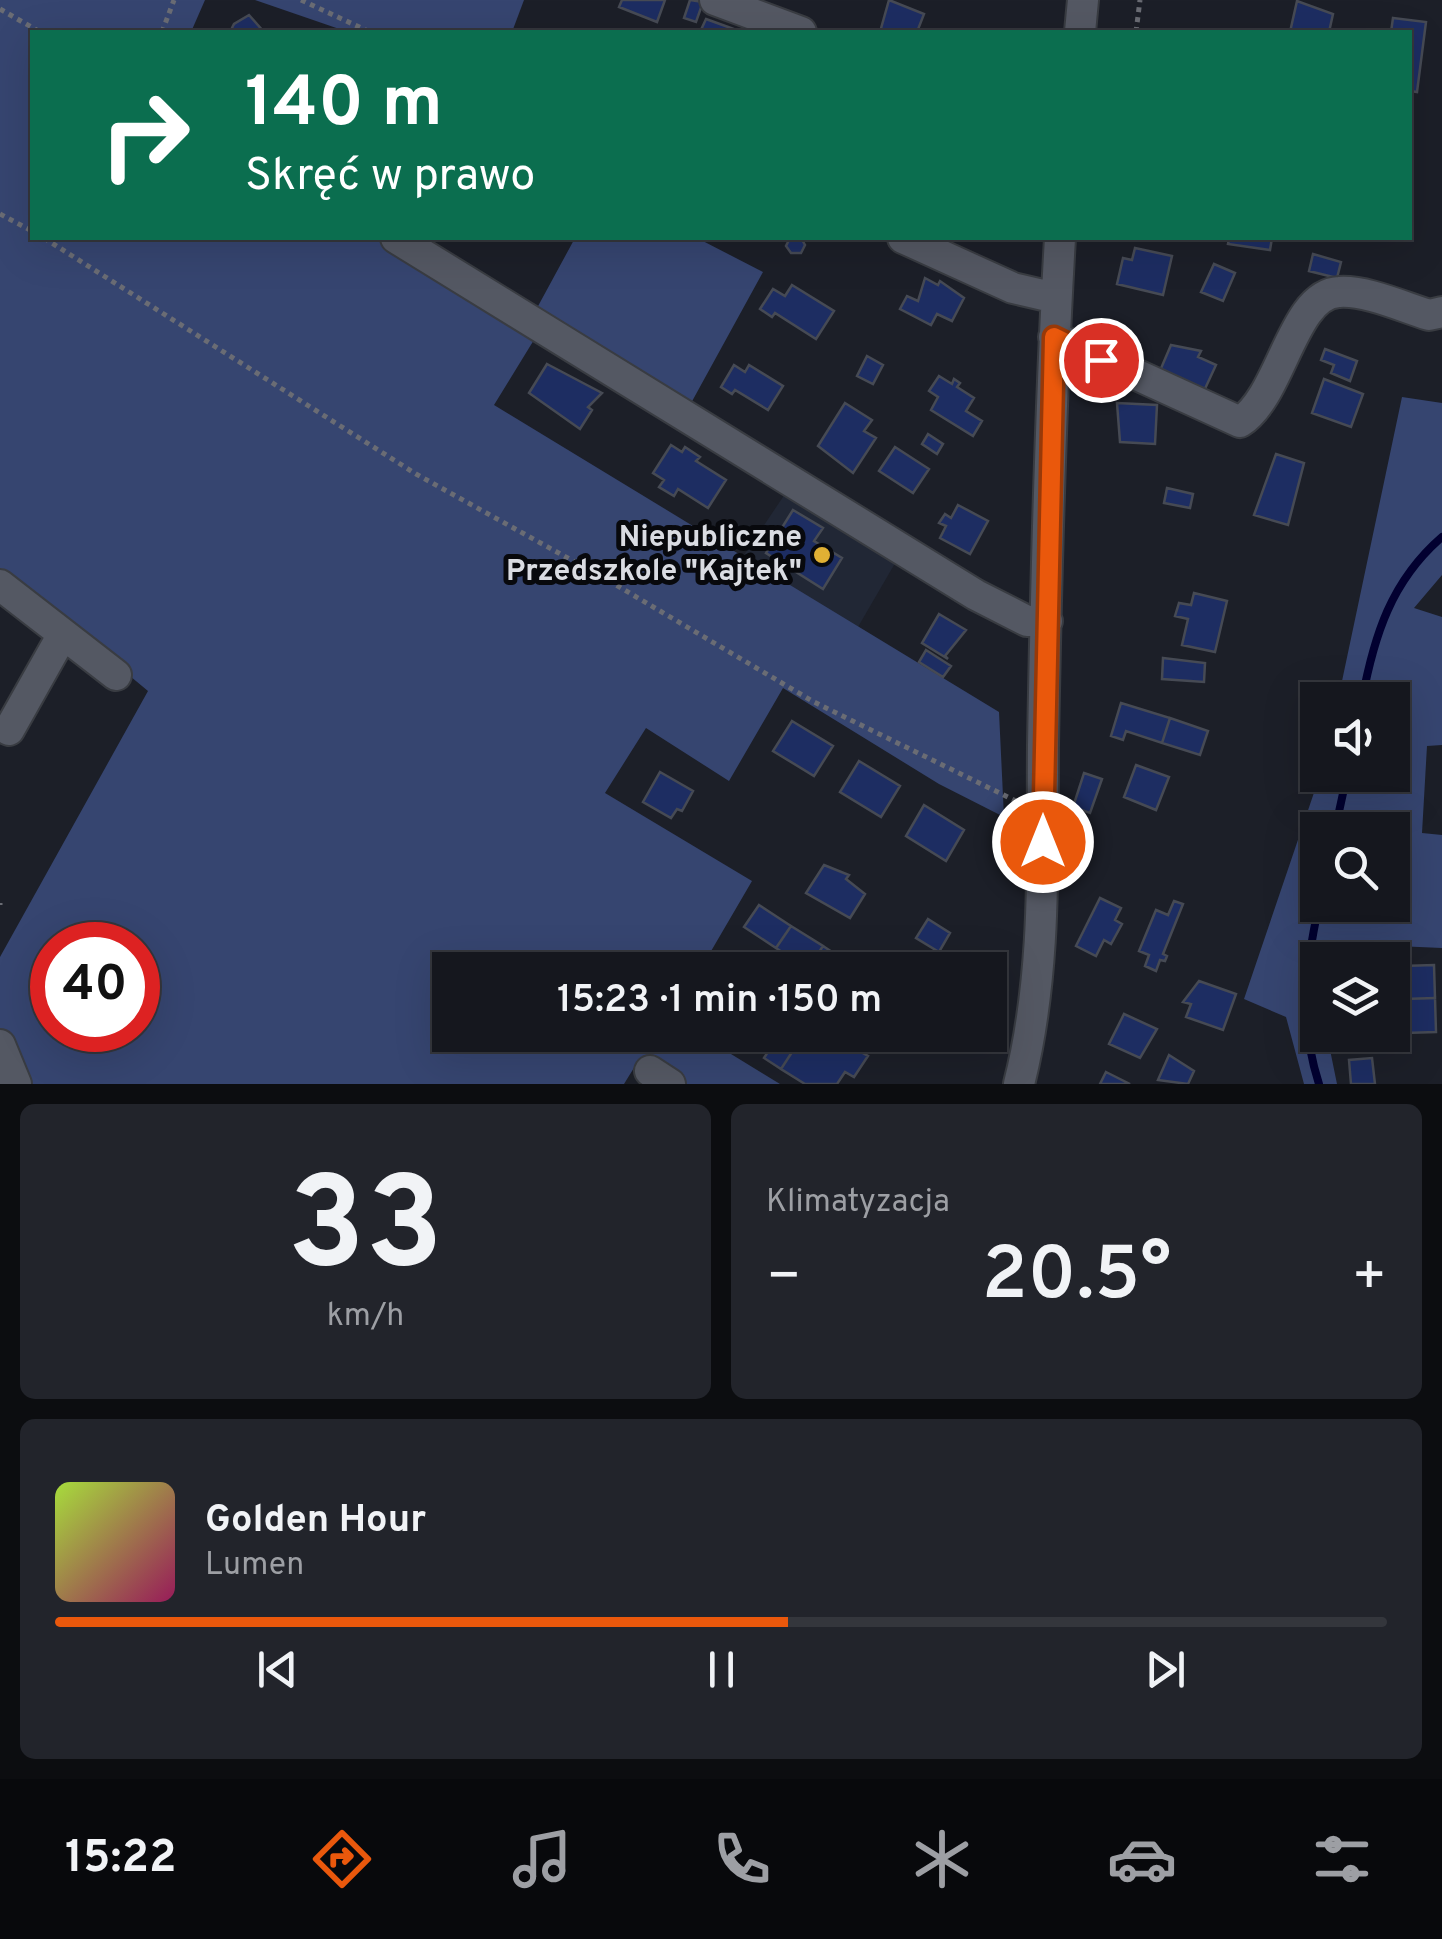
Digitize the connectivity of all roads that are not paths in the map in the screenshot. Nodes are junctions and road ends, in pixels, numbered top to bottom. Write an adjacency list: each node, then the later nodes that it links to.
1 (714, 0): 3 (street)
2 (1084, 0): 4 (street)
3 (796, 30)
4 (1080, 30)
5 (399, 240): 12 (street)
6 (908, 240): 8 (street)
7 (1060, 240): 8 (street)
8 (1056, 298): 10 (street)
9 (1442, 312): 10 (street)
10 (1054, 337): 12 (street)
11 (0, 585): 13 (street)
12 (1047, 621): 18 (street)
13 (63, 634): 14 (street); 15 (street)
14 (116, 675)
15 (10, 730)
16 (0, 1046): 17 (street)
17 (16, 1084)
18 (1019, 1084)

